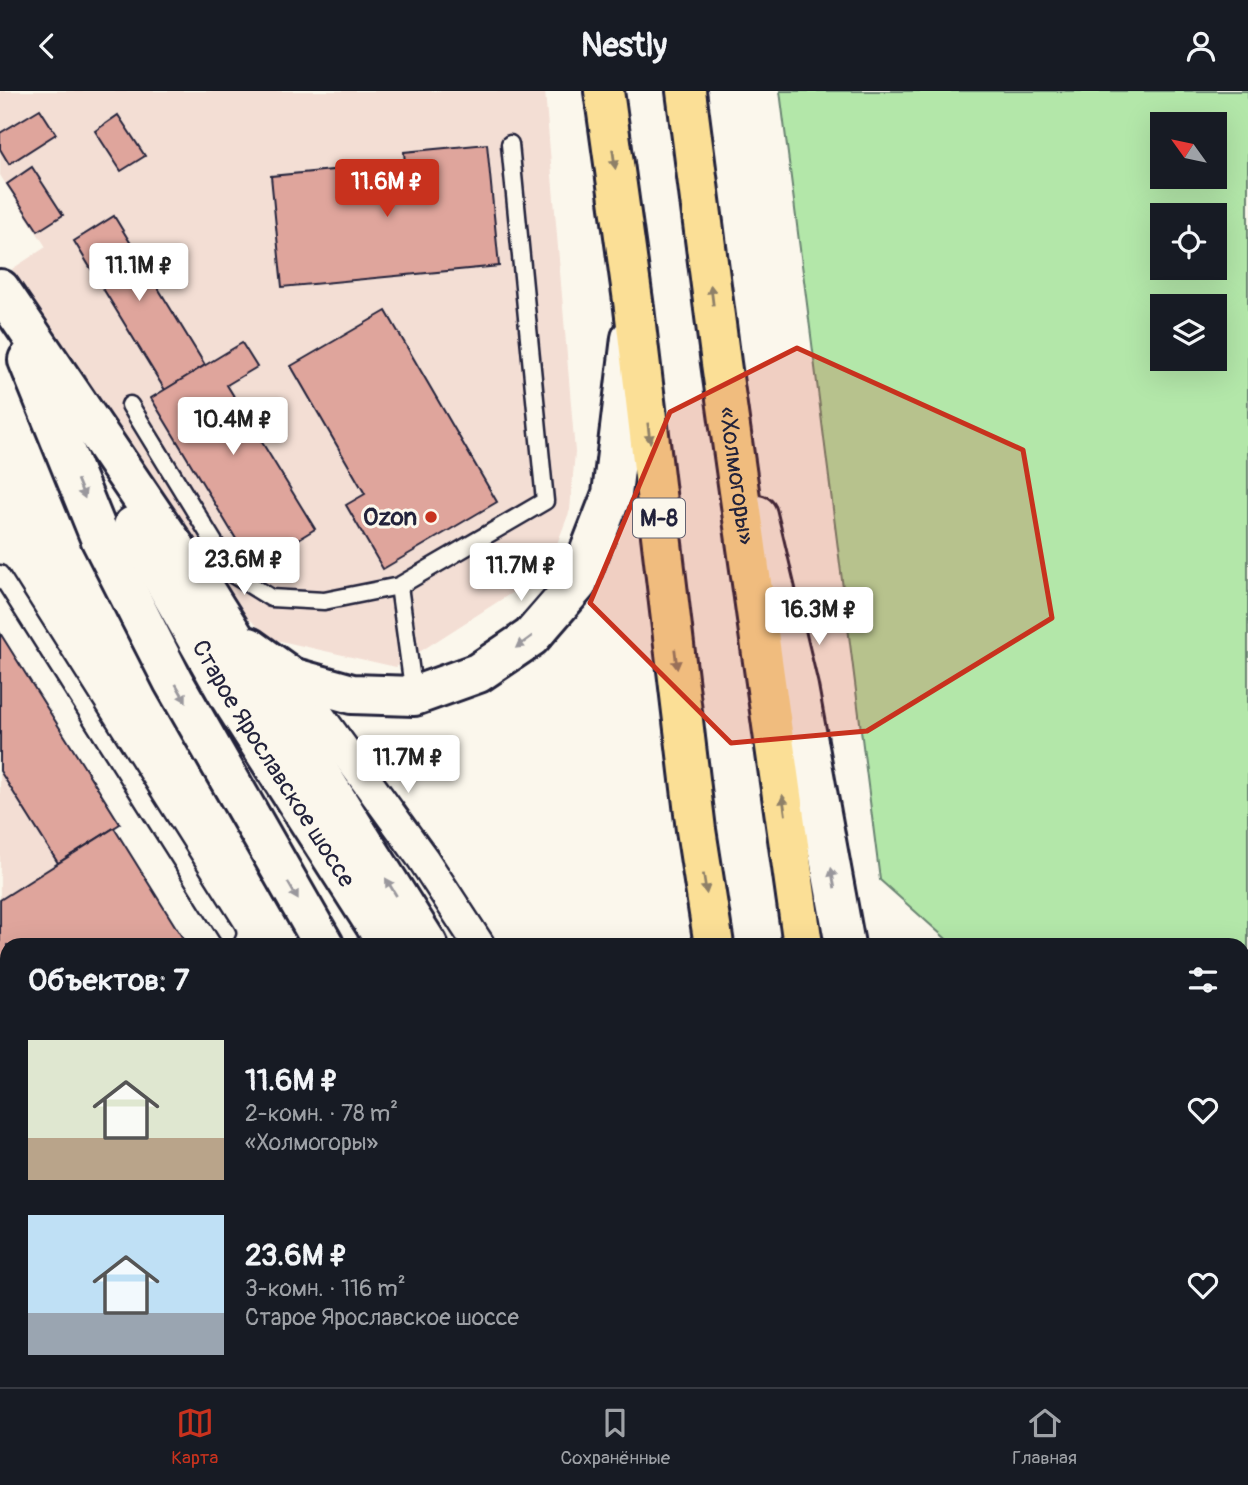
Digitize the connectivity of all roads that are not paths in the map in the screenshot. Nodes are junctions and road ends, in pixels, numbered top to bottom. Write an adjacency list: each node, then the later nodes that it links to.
1 (604, 91): 5 (highway, М-8, one-way to 5)
2 (686, 91): 6 (highway, «Холмогоры», one-way to 2)
3 (510, 144): 9 (lane)
4 (0, 289): 10 (main road, Старое Ярославское шоссе); 14 (main road, Старое Ярославское шоссе, one-way to 14); 15 (main road, Старое Ярославское шоссе)
5 (634, 309): 12 (main road, one-way to 12); 18 (highway, М-8, one-way to 18)
6 (721, 363): 19 (highway, «Холмогоры», one-way to 6); 20 (main road, one-way to 6)
7 (131, 405): 9 (lane)
8 (0, 574): 13 (lane)
9 (399, 586): 12 (lane)
10 (223, 619): 11 (main road); 16 (main road, Старое Ярославское шоссе, one-way to 10)
11 (290, 677): 12 (main road); 17 (street)
12 (414, 696)
13 (227, 933)
14 (320, 938)
15 (384, 938)
16 (424, 938)
17 (474, 938)
18 (713, 938)
19 (802, 938)
20 (844, 938)

